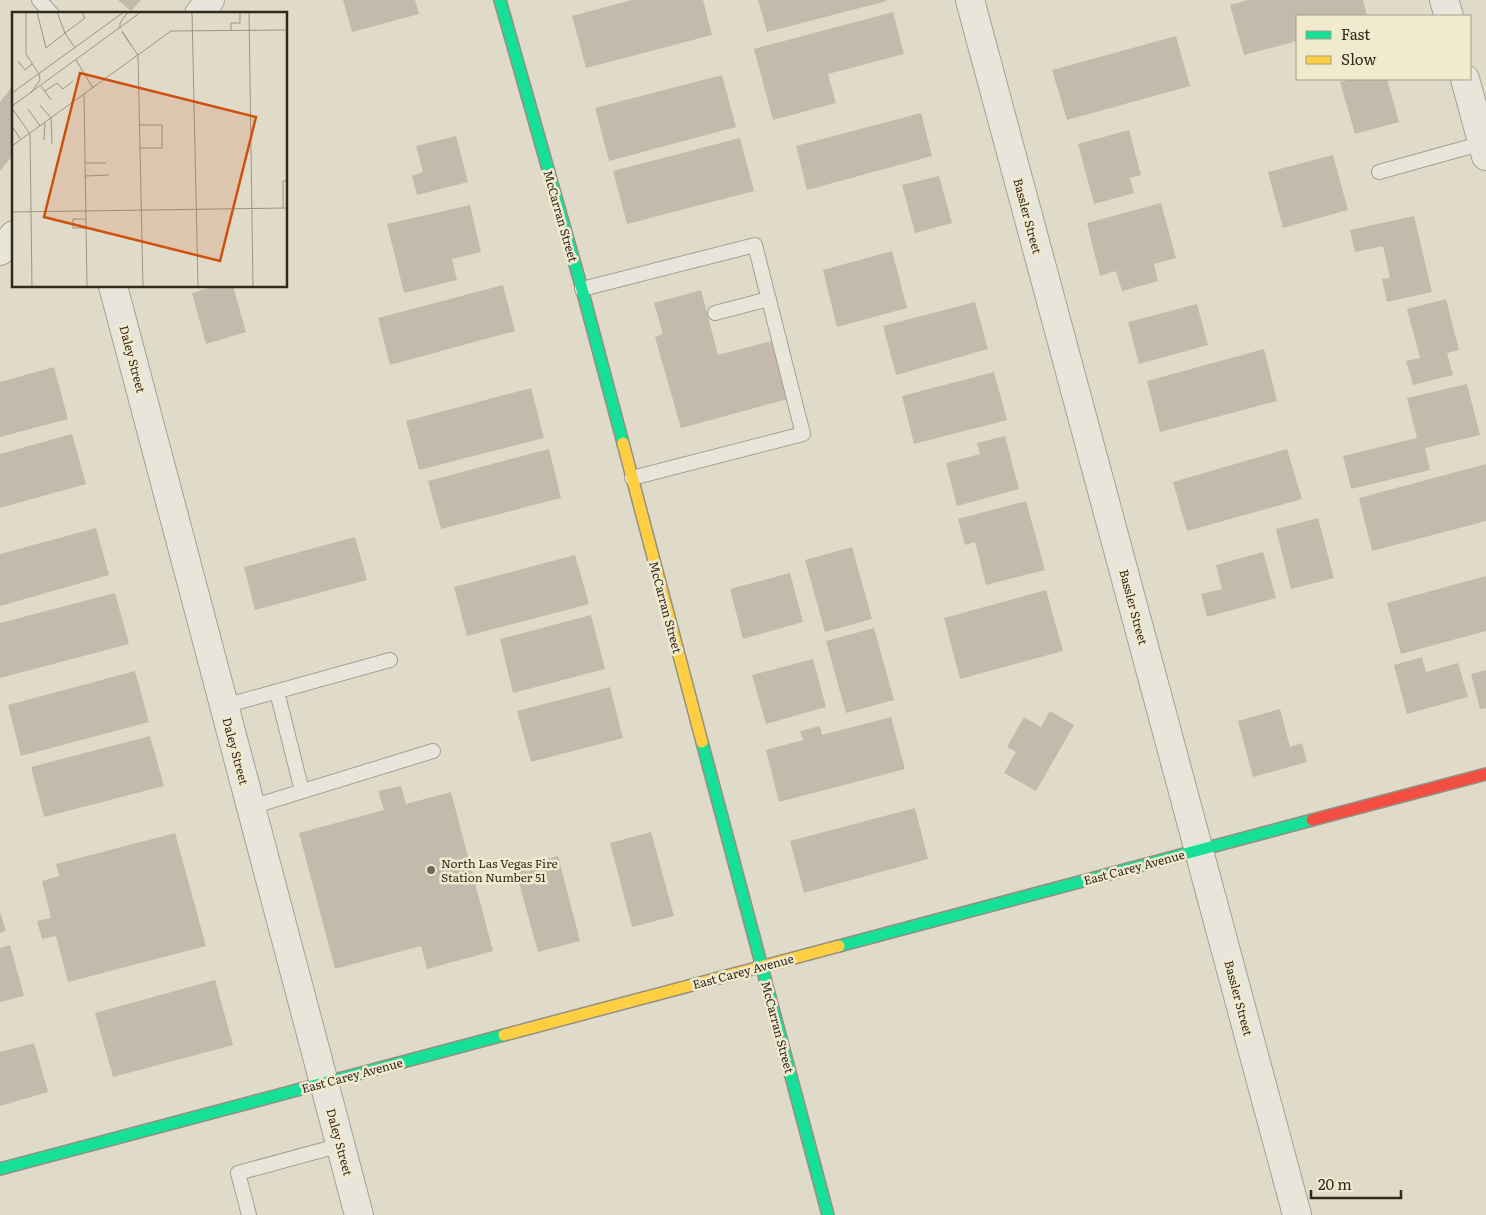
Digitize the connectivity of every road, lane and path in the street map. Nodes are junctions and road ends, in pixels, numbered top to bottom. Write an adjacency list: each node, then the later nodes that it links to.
1 (38, 0): 6 (lane)
2 (210, 0): 7 (street)
3 (500, 0): 15 (main road, McCarran Street)
4 (970, 0): 26 (street, Bassler Street)
5 (1444, 0): 8 (street)
6 (50, 12)
7 (201, 12)
8 (1449, 15)
9 (1465, 80): 10 (street)
10 (1484, 149): 11 (lane)
11 (1379, 172)
12 (12, 237): 13 (street)
13 (0, 251)
14 (114, 288): 21 (street, Daley Street)
15 (582, 289): 16 (lane); 18 (main road, McCarran Street)
16 (769, 299): 17 (lane); 18 (lane)
17 (715, 313)
18 (632, 478): 27 (main road, McCarran Street)
19 (390, 660): 20 (lane)
20 (277, 692): 21 (lane); 24 (lane)
21 (224, 706): 25 (street, Daley Street)
22 (433, 751): 24 (lane)
23 (1486, 774): 26 (main road, East Carey Avenue)
24 (302, 791): 25 (lane)
25 (251, 807): 28 (street, Daley Street)
26 (1199, 850): 27 (main road, East Carey Avenue); 34 (street, Bassler Street)
27 (762, 966): 28 (main road, East Carey Avenue); 33 (main road, McCarran Street)
28 (324, 1083): 29 (street, Daley Street); 30 (main road, East Carey Avenue)
29 (340, 1145): 31 (lane); 32 (street, Daley Street)
30 (0, 1169)
31 (248, 1215)
32 (359, 1215)
33 (828, 1215)
34 (1297, 1215)

